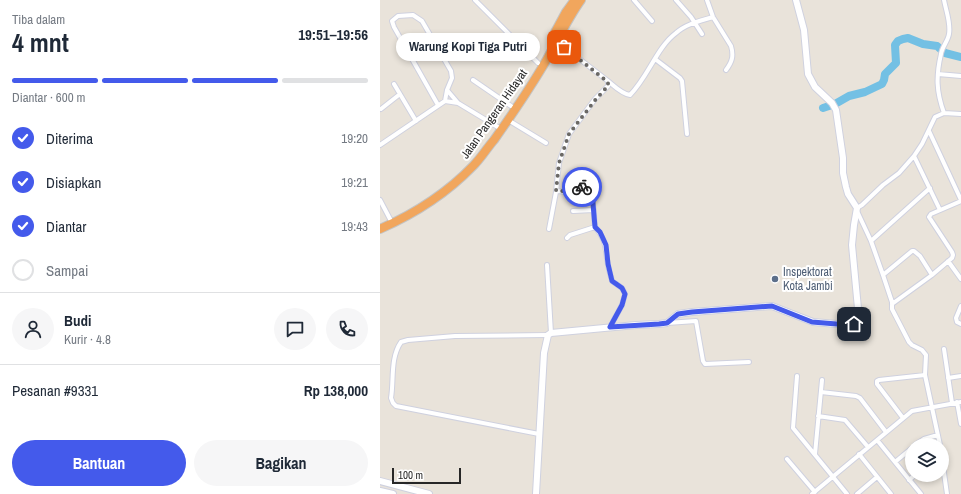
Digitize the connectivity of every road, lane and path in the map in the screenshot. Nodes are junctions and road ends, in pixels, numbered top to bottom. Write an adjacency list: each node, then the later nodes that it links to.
1 (474, 0): 15 (street)
2 (575, 0): 15 (highway, Jalan Pangeran Hidayat)
3 (581, 0): 13 (highway, Jalan Pangeran Hidayat)
4 (634, 0): 10 (street)
5 (676, 0): 11 (street)
6 (707, 0): 9 (street)
7 (796, 0): 44 (street)
8 (944, 0): 17 (street)
9 (713, 17): 11 (street); 16 (street)
10 (652, 21)
11 (694, 23): 12 (street); 14 (street)
12 (702, 34)
13 (556, 42): 15 (highway, Jalan Pangeran Hidayat); 20 (street)
14 (655, 59): 20 (street); 35 (street)
15 (540, 64): 27 (highway, Jalan Pangeran Hidayat); 31 (highway, Jalan Pangeran Hidayat)
16 (726, 70)
17 (938, 74): 18 (street); 29 (street)
18 (961, 76)
19 (473, 80): 27 (street)
20 (608, 82): 40 (street)
21 (394, 84): 23 (street)
22 (447, 90): 24 (street); 25 (street); 26 (street)
23 (400, 94): 28 (street); 32 (street)
24 (445, 101): 25 (street); 26 (street)
25 (458, 103): 33 (street)
26 (438, 106): 32 (street)
27 (510, 106): 33 (highway, Jalan Pangeran Hidayat)
28 (381, 109)
29 (944, 113): 30 (street); 34 (street)
30 (961, 114)
31 (508, 119): 33 (highway, Jalan Pangeran Hidayat); 36 (street)
32 (416, 121): 37 (street)
33 (499, 128): 47 (highway, Jalan Pangeran Hidayat)
34 (929, 131): 38 (street); 42 (street)
35 (687, 134)
36 (546, 143)
37 (380, 145)
38 (914, 156): 39 (street); 44 (street)
39 (930, 188): 45 (street); 53 (street)
40 (556, 191): 43 (street); 51 (street)
41 (380, 200): 47 (street)
42 (961, 200): 45 (street)
43 (594, 210): 46 (street); 49 (street)
44 (857, 210): 53 (street); 61 (street)
45 (940, 210): 54 (street)
46 (573, 211)
47 (395, 219): 48 (highway, Jalan Pangeran Hidayat); 50 (highway, Jalan Pangeran Hidayat)
48 (380, 223)
49 (595, 227): 52 (street); 63 (street)
50 (380, 229)
51 (548, 229)
52 (567, 238)
53 (871, 242): 56 (street)
54 (948, 261): 57 (street); 58 (street)
55 (547, 265): 64 (street)
56 (883, 275): 57 (street); 59 (street)
57 (932, 275): 59 (street)
58 (961, 279)
59 (892, 304): 67 (street)
60 (961, 306): 62 (street)
61 (667, 323): 63 (street); 66 (street)
62 (961, 324)
63 (610, 327): 64 (street)
64 (549, 334): 80 (street); 80 (street)
65 (944, 349): 70 (street)
66 (749, 362)
67 (925, 375): 75 (street); 77 (street)
68 (797, 376): 86 (street)
69 (961, 376): 70 (street)
70 (948, 378): 74 (street)
71 (822, 380): 72 (street)
72 (821, 392): 76 (street); 79 (street)
73 (959, 402): 74 (street); 78 (street)
74 (952, 403): 75 (street)
75 (931, 407): 77 (street); 81 (street)
76 (818, 416): 85 (street); 86 (street)
77 (904, 418): 79 (street)
78 (961, 424)
79 (886, 432): 84 (street)
80 (539, 434): 101 (street)
81 (938, 435): 82 (street); 83 (street)
82 (928, 438)
83 (939, 438)
84 (877, 440): 85 (street); 90 (street)
85 (868, 447): 87 (street)
86 (814, 454): 92 (street)
87 (859, 454): 92 (street); 93 (street)
88 (905, 454): 90 (street)
89 (787, 459): 98 (street)
90 (895, 462): 91 (street)
91 (905, 475)
92 (832, 477): 98 (street); 102 (street)
93 (877, 477): 103 (street); 104 (street)
94 (380, 481): 100 (street)
95 (911, 482): 105 (street)
96 (945, 482): 106 (street)
97 (380, 491): 99 (street)
98 (813, 493)
99 (393, 494)
100 (429, 494)
101 (536, 494)
102 (846, 494)
103 (857, 494)
104 (891, 494)
105 (920, 494)
106 (947, 494)

